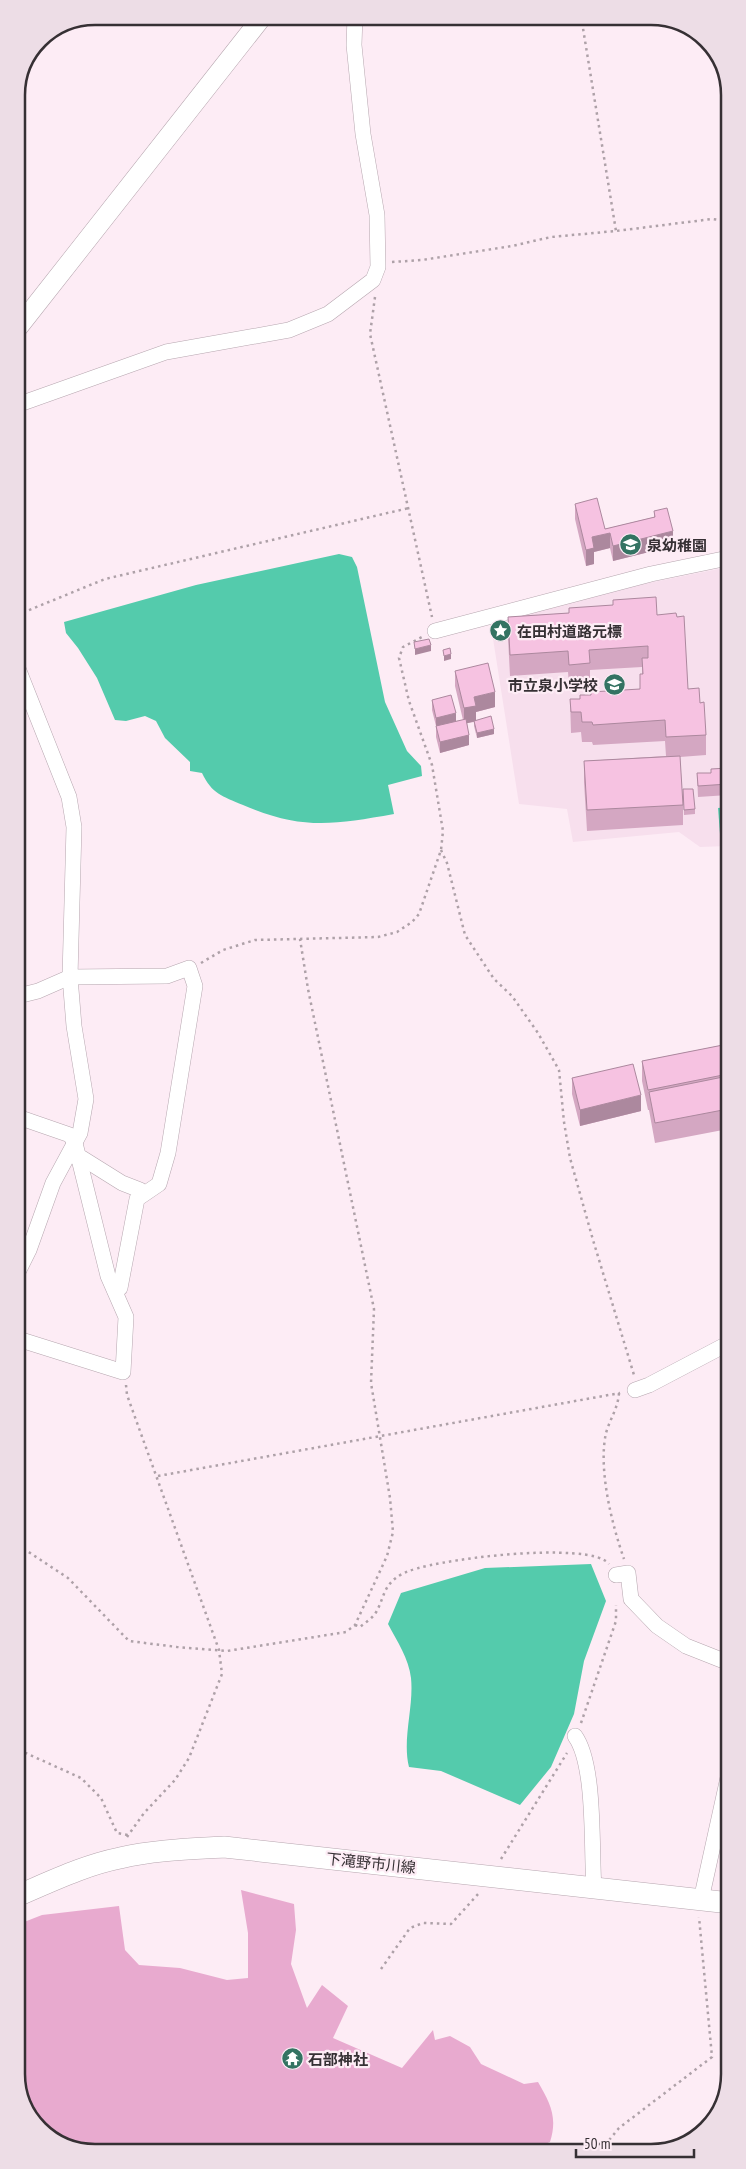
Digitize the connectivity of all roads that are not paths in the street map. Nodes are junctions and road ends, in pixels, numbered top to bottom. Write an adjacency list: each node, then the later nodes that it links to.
1 (256, 25): 3 (street)
2 (355, 25): 4 (street)
3 (25, 319)
4 (25, 402)
5 (721, 559): 6 (street)
6 (434, 631)
7 (25, 686): 8 (street)
8 (70, 977): 9 (street); 11 (street); 13 (street)
9 (25, 994)
10 (25, 1119): 11 (street)
11 (74, 1143): 12 (street); 14 (street)
12 (78, 1159): 13 (street); 15 (street)
13 (143, 1194): 15 (street)
14 (25, 1258)
15 (115, 1292): 16 (street)
16 (25, 1341)
17 (721, 1347): 18 (street)
18 (636, 1390)
19 (622, 1574): 20 (street)
20 (721, 1660)
21 (575, 1736): 23 (street)
22 (721, 1809): 25 (street)
23 (594, 1888): 24 (main road, 下滝野市川線); 25 (main road, 下滝野市川線)
24 (25, 1892)
25 (701, 1900): 26 (main road, 下滝野市川線)
26 (721, 1902)

